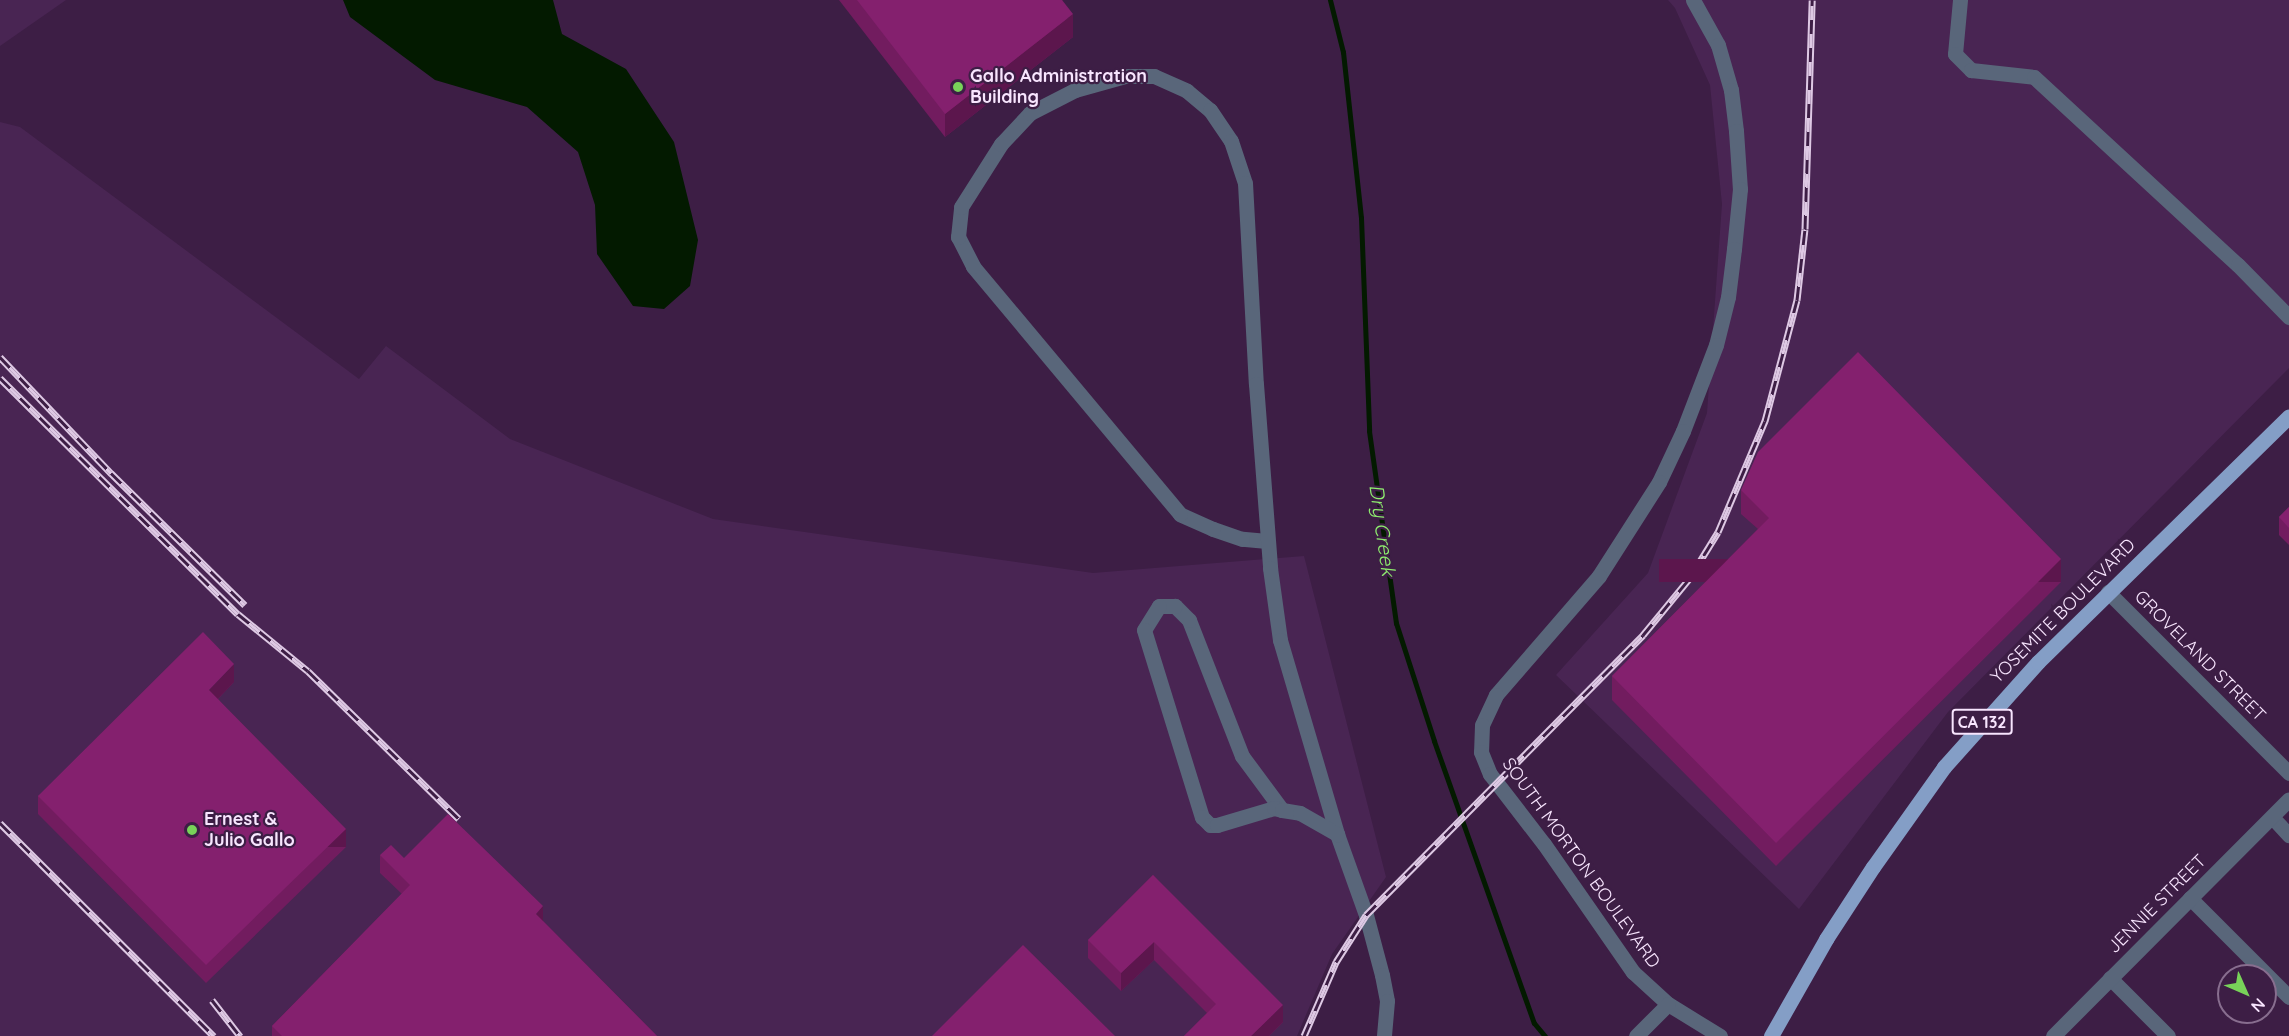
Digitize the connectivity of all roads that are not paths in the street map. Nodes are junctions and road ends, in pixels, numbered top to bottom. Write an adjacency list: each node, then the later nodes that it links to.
1 (1693, 0): 16 (street, SOUTH MORTON BOULEVARD)
2 (1960, 0): 3 (street)
3 (2289, 317)
4 (2289, 416): 6 (main road, YOSEMITE BOULEVARD / CA 132)
5 (1267, 540): 5 (street); 11 (street)
6 (2108, 592): 7 (street, GROVELAND STREET); 20 (main road, YOSEMITE BOULEVARD / CA 132)
7 (2289, 773)
8 (2289, 799): 10 (street, JENNIE STREET)
9 (1282, 810): 9 (street); 11 (street)
10 (2272, 817): 12 (street); 13 (street, JENNIE STREET)
11 (1337, 834): 17 (street)
12 (2289, 835)
13 (2190, 898): 14 (street, JENNIE STREET); 15 (street)
14 (2110, 978): 21 (street, JENNIE STREET); 22 (street)
15 (2289, 997)
16 (1668, 1005): 18 (street); 19 (street, SOUTH MORTON BOULEVARD)
17 (1384, 1036)
18 (1636, 1036)
19 (1720, 1036)
20 (1771, 1036)
21 (2053, 1036)
22 (2168, 1036)

